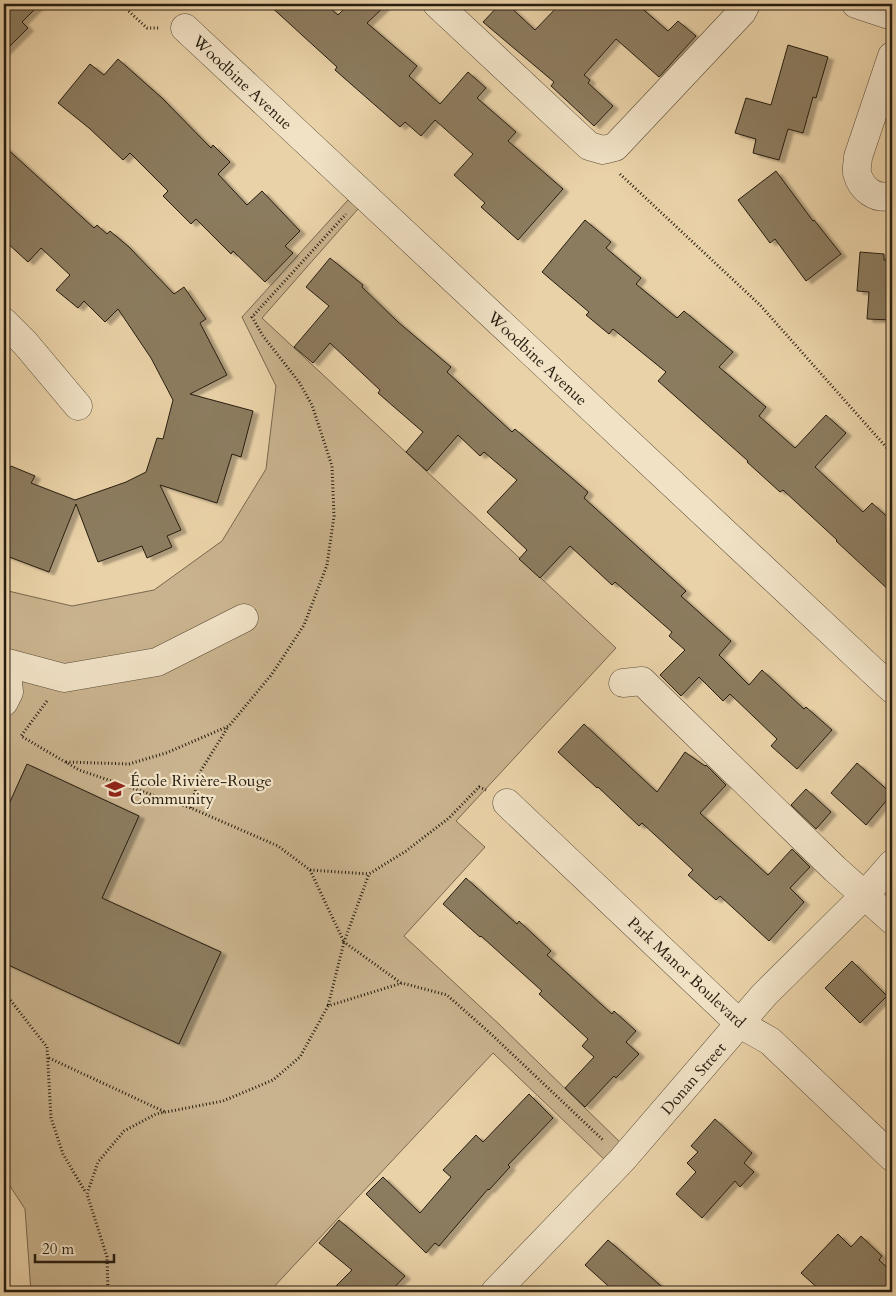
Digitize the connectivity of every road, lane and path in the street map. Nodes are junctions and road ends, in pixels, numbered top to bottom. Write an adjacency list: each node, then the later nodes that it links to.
1 (121, 4): 6 (path)
2 (437, 4): 8 (street)
3 (746, 4): 8 (street)
4 (856, 4): 5 (street)
5 (892, 16)
6 (185, 28): 9 (street, Woodbine Avenue)
7 (892, 56): 10 (street)
8 (604, 150): 14 (path)
9 (364, 195): 12 (path); 19 (street, Woodbine Avenue)
10 (892, 195)
11 (4, 322): 13 (street)
12 (263, 336)
13 (78, 406)
14 (892, 451)
15 (244, 618): 17 (street)
16 (5, 664): 17 (street); 20 (street)
17 (64, 678): 23 (path)
18 (623, 683): 27 (street)
19 (892, 689)
20 (4, 702)
21 (228, 726): 23 (path)
22 (507, 803): 26 (path); 33 (street, Park Manor Boulevard)
23 (191, 808): 25 (path)
24 (892, 864): 27 (street, Donan Street)
25 (310, 870): 26 (path); 29 (path)
26 (369, 874): 29 (path)
27 (865, 895): 28 (street); 33 (street, Donan Street)
28 (892, 920)
29 (344, 942): 30 (path); 32 (path)
30 (402, 983): 32 (path); 37 (path)
31 (4, 992): 34 (path)
32 (328, 1006): 35 (path)
33 (740, 1024): 36 (street, Park Manor Boulevard); 37 (street, Donan Street)
34 (48, 1058): 35 (path); 38 (path)
35 (165, 1112): 38 (path)
36 (892, 1157)
37 (622, 1160): 39 (street, Donan Street)
38 (87, 1194): 40 (path)
39 (507, 1288)
40 (108, 1292)

